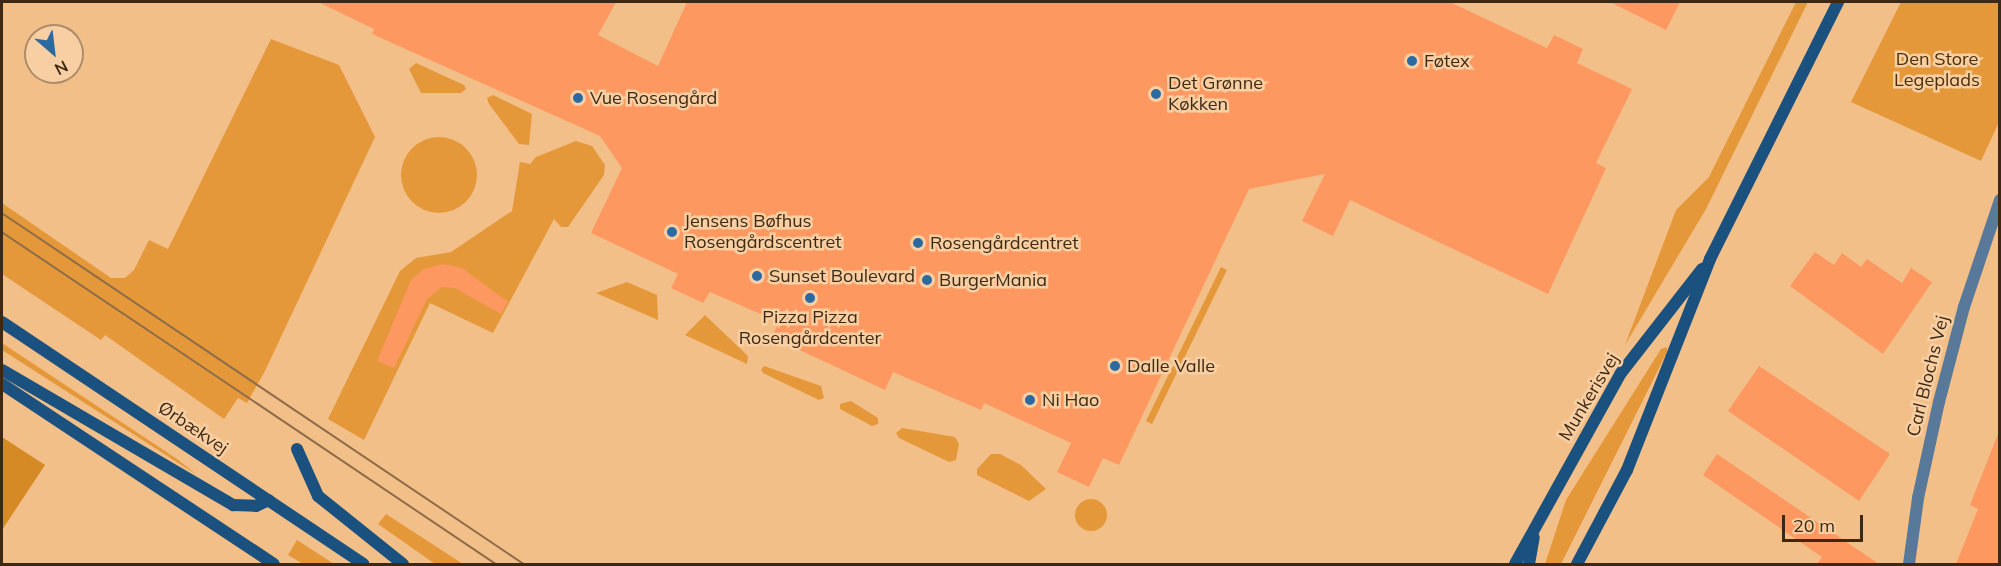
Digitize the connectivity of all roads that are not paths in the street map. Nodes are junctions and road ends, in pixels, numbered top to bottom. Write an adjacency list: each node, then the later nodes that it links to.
1 (1838, 2): 3 (main road, Munkerisvej)
2 (2000, 200): 16 (street, Carl Blochs Vej)
3 (1710, 259): 9 (main road, Munkerisvej); 15 (main road, Munkerisvej)
4 (2, 321): 8 (main road, Ørbækvej)
5 (2, 370): 8 (main road)
6 (2, 384): 10 (main road)
7 (297, 449): 12 (main road)
8 (269, 500): 11 (main road, Ørbækvej)
9 (1537, 521): 13 (main road, Munkerisvej); 14 (main road)
10 (274, 564)
11 (364, 564)
12 (403, 564)
13 (1515, 564)
14 (1529, 564)
15 (1577, 564)
16 (1909, 564)

